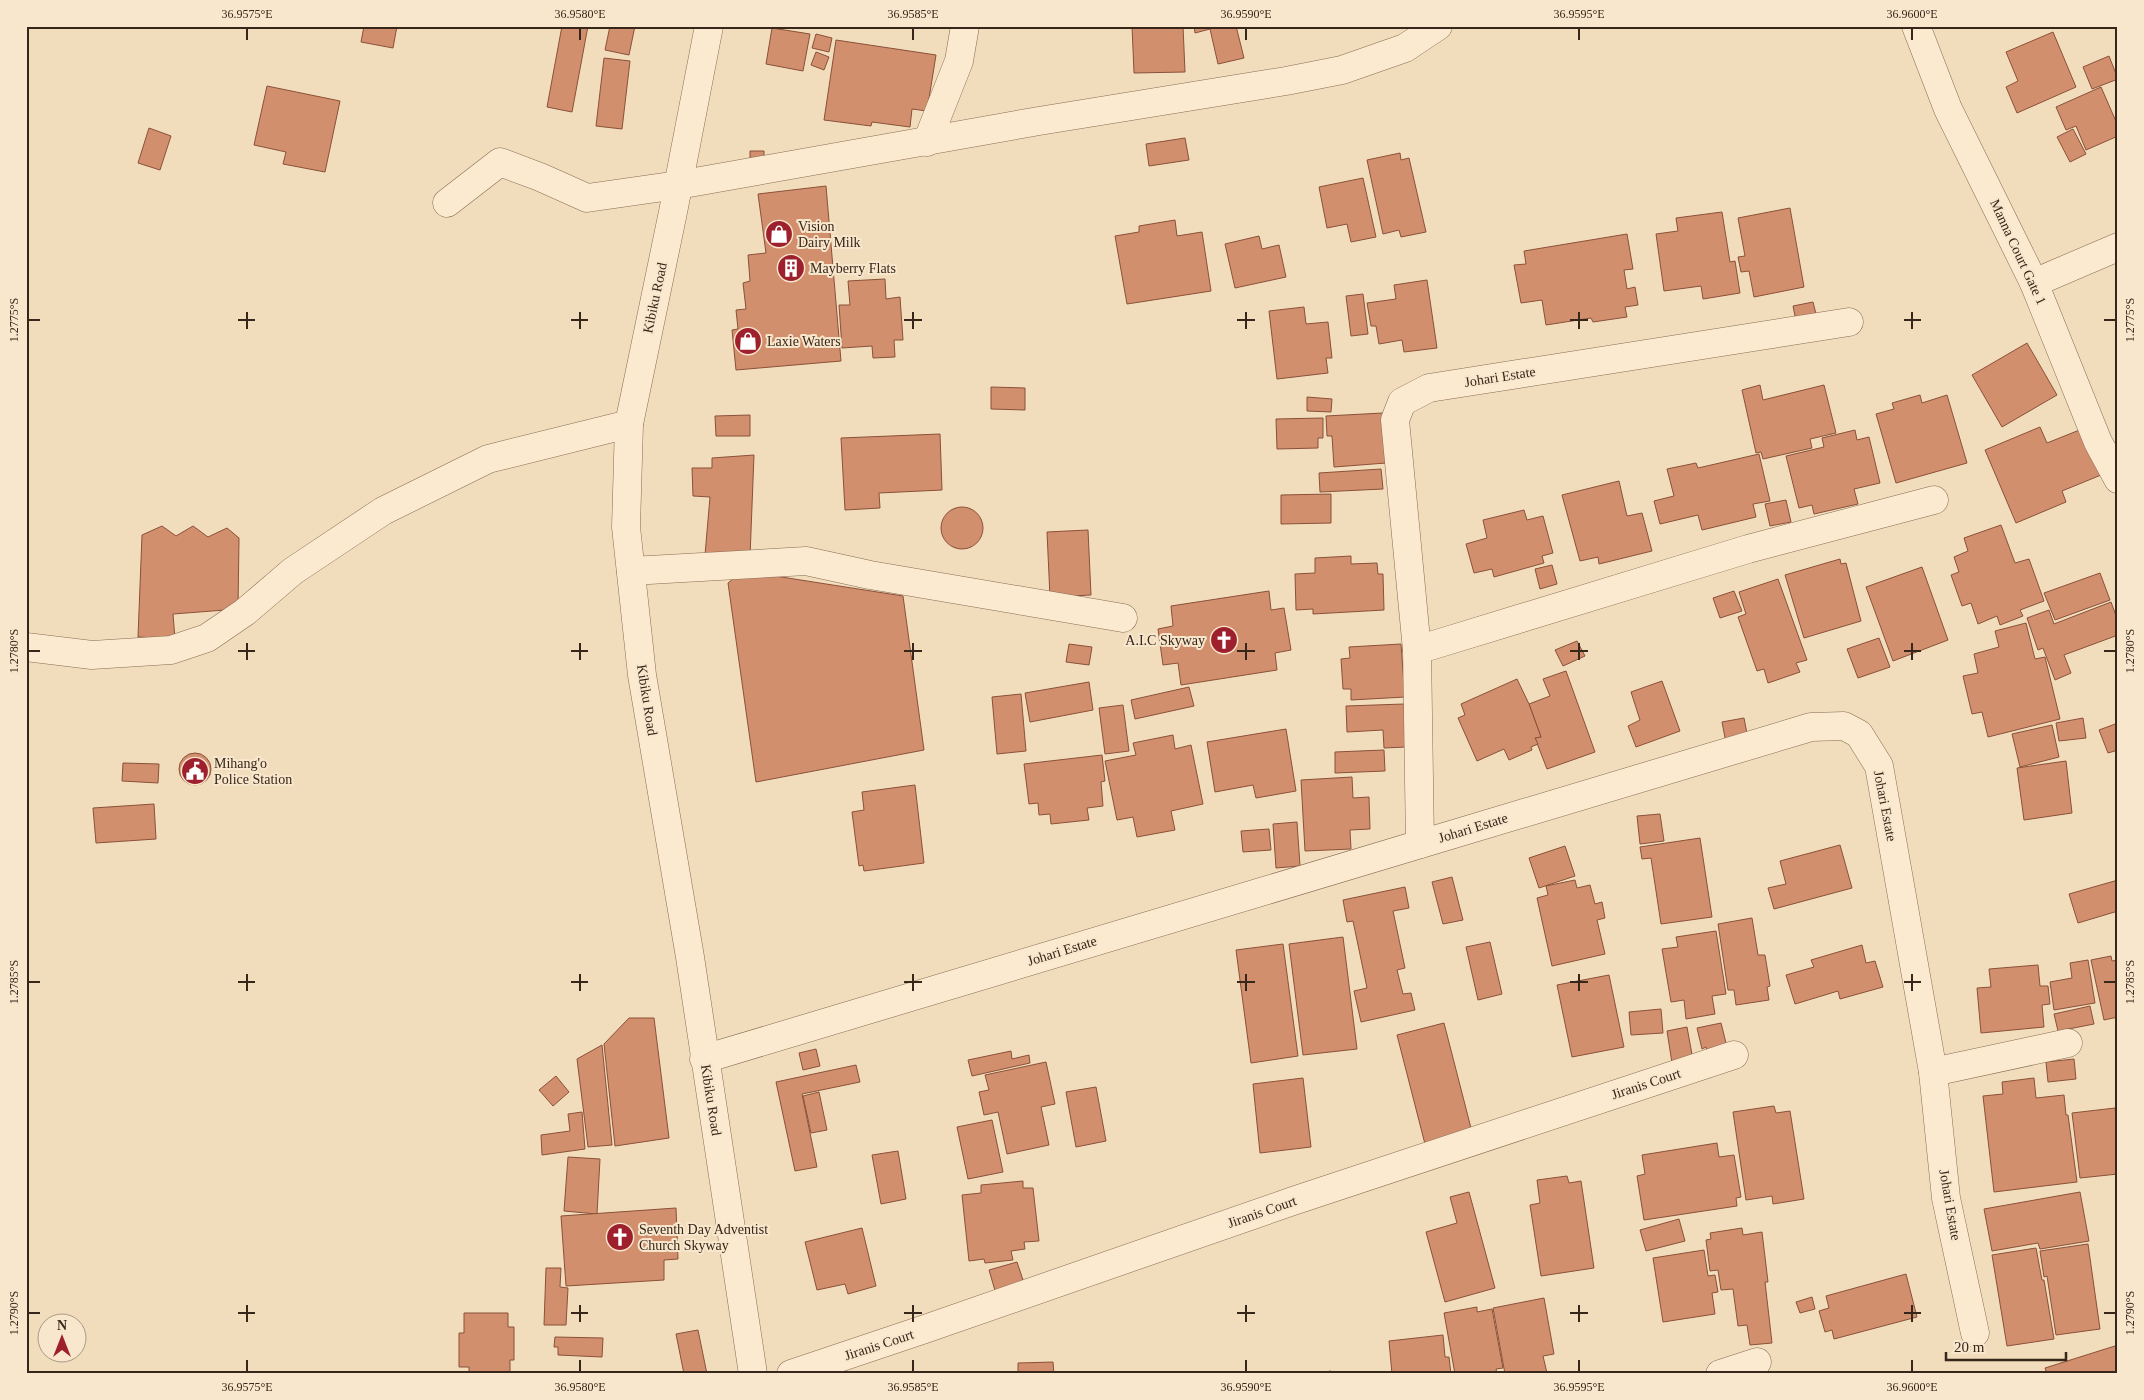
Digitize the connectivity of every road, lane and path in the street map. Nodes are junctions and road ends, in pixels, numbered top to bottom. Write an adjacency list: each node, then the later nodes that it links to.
1 (709, 26): 6 (street, Kibiku Road)
2 (965, 26): 5 (street)
3 (1438, 26): 5 (street)
4 (1916, 26): 9 (street, Manna Court Gate 1)
5 (927, 142): 6 (street)
6 (678, 185): 7 (street); 11 (street, Kibiku Road)
7 (447, 203)
8 (2118, 247): 9 (street)
9 (2034, 283): 12 (street, Manna Court Gate 1)
10 (1849, 322): 17 (street, Johari Estate)
11 (629, 424): 14 (street, Kibiku Road); 16 (street)
12 (2118, 479)
13 (1934, 500): 17 (street)
14 (631, 571): 15 (street); 21 (street, Kibiku Road)
15 (1123, 618)
16 (26, 647)
17 (1417, 650): 18 (street, Johari Estate)
18 (1420, 844): 21 (street, Johari Estate); 22 (street, Johari Estate)
19 (2068, 1043): 22 (street)
20 (1734, 1055): 26 (street, Jiranis Court)
21 (704, 1059): 25 (street, Kibiku Road)
22 (1933, 1072): 23 (street, Johari Estate)
23 (1975, 1333)
24 (1757, 1362): 27 (street)
25 (753, 1374)
26 (791, 1374)
27 (1720, 1374)

